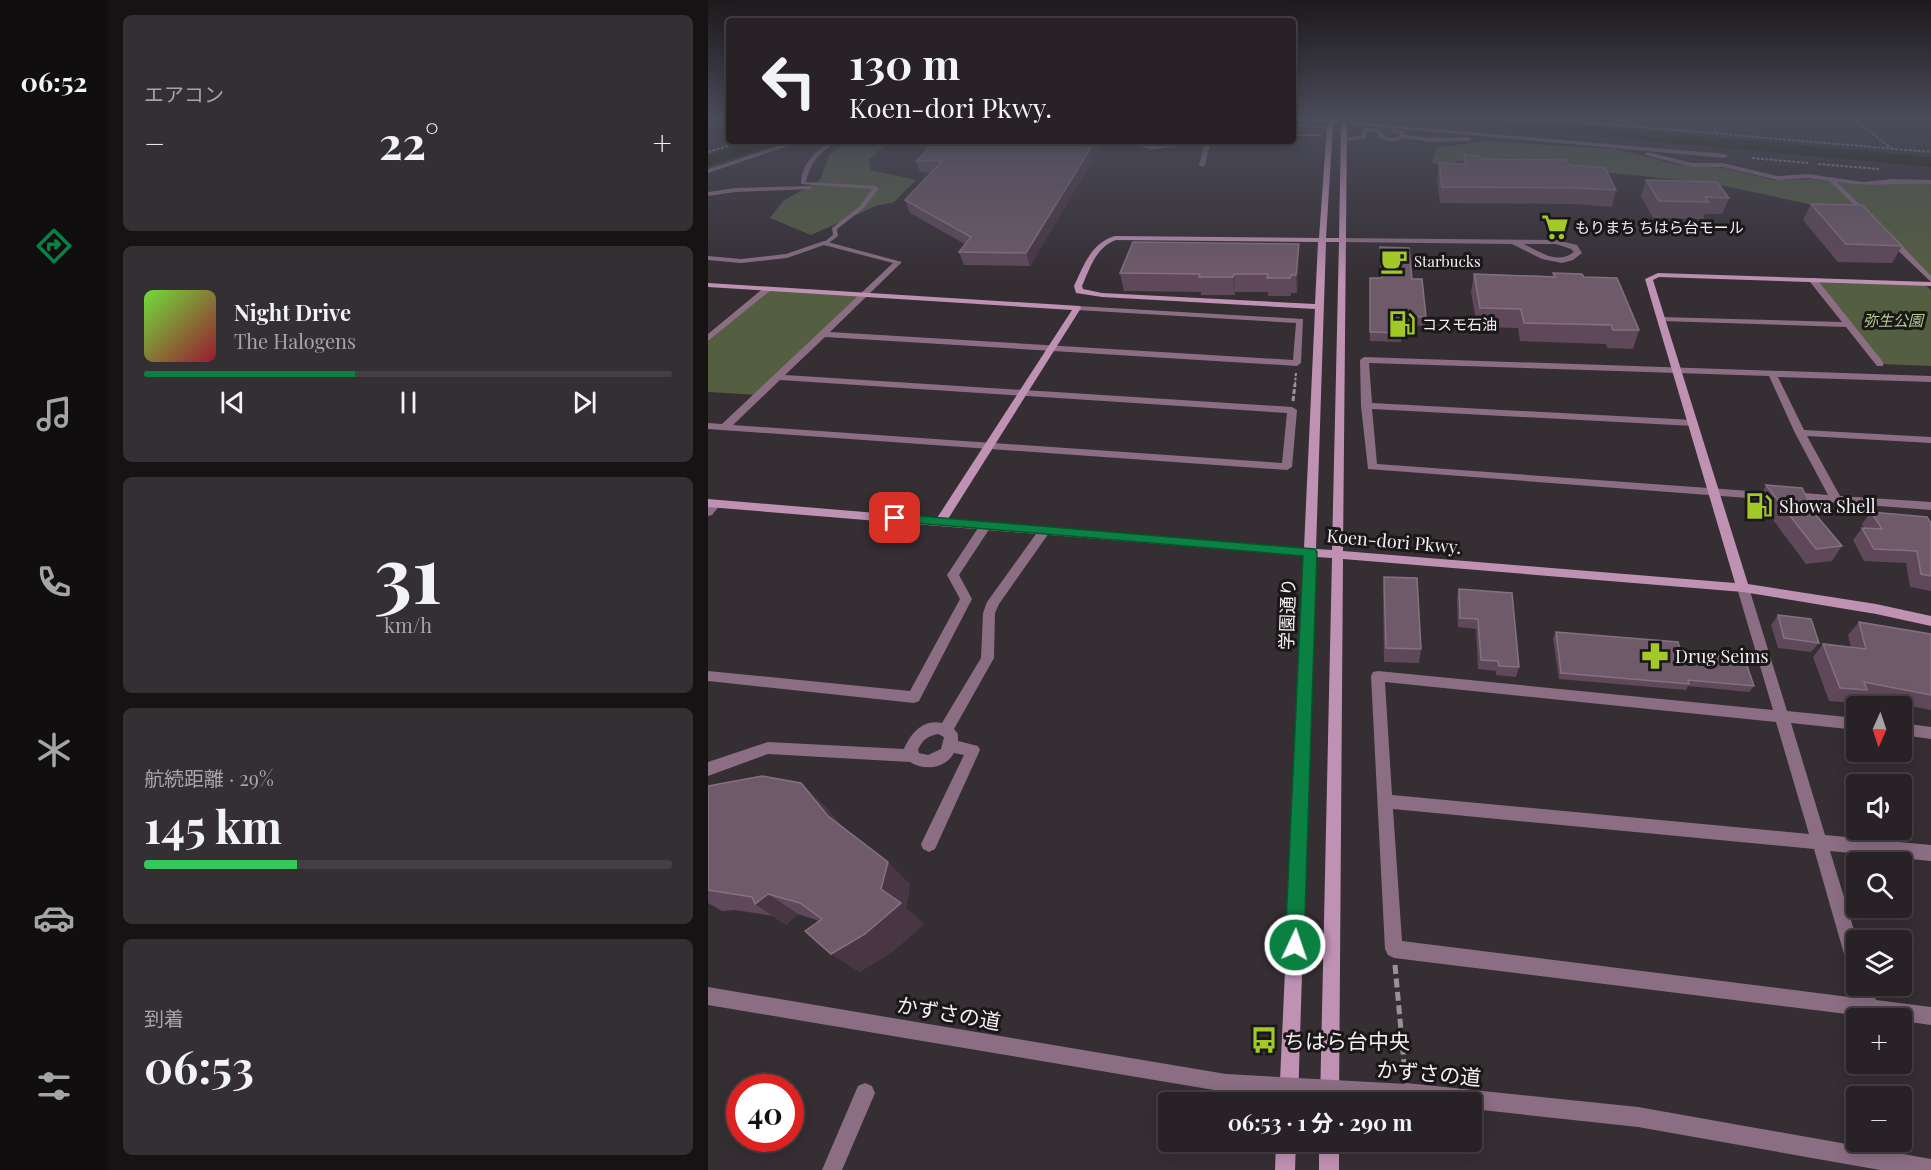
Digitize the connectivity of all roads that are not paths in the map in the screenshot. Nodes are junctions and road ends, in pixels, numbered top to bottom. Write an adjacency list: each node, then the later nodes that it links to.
1 (806, 172): 14 (lane)
2 (1326, 172): 11 (street, 学園通り)
3 (1342, 172): 12 (street)
4 (1750, 172): 5 (street)
5 (1832, 181): 6 (street); 9 (street)
6 (1931, 182)
7 (871, 190): 8 (lane)
8 (708, 194)
9 (1877, 225)
10 (1885, 232): 17 (street)
11 (1322, 240): 12 (street); 21 (street, 学園通り); 21 (street)
12 (1341, 240): 13 (street); 51 (street)
13 (1512, 241): 13 (street)
14 (826, 243): 15 (street); 20 (street)
15 (708, 258)
16 (1813, 280): 17 (street); 23 (street); 24 (street)
17 (1929, 284)
18 (708, 285): 19 (street)
19 (768, 289): 20 (street); 26 (street)
20 (863, 295): 22 (street); 27 (street)
21 (1320, 307): 50 (street, 学園通り)
22 (1077, 308): 29 (street); 29 (street)
23 (1661, 320): 24 (street); 31 (street)
24 (1849, 326): 30 (street)
25 (708, 327): 26 (street)
26 (721, 327): 28 (street)
27 (822, 334): 29 (street); 33 (street)
28 (708, 338)
29 (1051, 348): 35 (street)
30 (1880, 364)
31 (1676, 370): 32 (street); 36 (street); 37 (street)
32 (1772, 374): 34 (street); 40 (street)
33 (778, 377): 35 (street); 39 (street)
34 (1931, 379)
35 (1022, 393): 42 (street); 42 (street)
36 (1366, 406): 37 (street); 43 (street)
37 (1693, 423): 43 (street)
38 (708, 426): 39 (street)
39 (725, 427): 42 (street)
40 (1800, 433): 41 (street); 44 (street)
41 (1931, 440)
42 (989, 445): 47 (street)
43 (1713, 492): 44 (street); 52 (street)
44 (1836, 499): 46 (street)
45 (711, 506): 47 (street, Koen-dori Pkwy.)
46 (1931, 506)
47 (940, 522): 48 (street, Koen-dori Pkwy.)
48 (986, 525): 49 (street, Koen-dori Pkwy.); 54 (street)
49 (1045, 530): 50 (street, Koen-dori Pkwy.); 57 (street)
50 (1310, 552): 51 (street, Koen-dori Pkwy.); 72 (street, 学園通り)
51 (1338, 555): 52 (street, Koen-dori Pkwy.); 73 (street)
52 (1743, 588): 53 (street, Koen-dori Pkwy.); 55 (street)
53 (1931, 621)
54 (708, 676)
55 (1781, 715): 56 (street); 63 (street); 64 (street)
56 (1846, 723)
57 (946, 730): 60 (street); 61 (street)
58 (1912, 730): 59 (street)
59 (1931, 733)
60 (951, 746): 61 (street); 65 (street)
61 (912, 756): 62 (street)
62 (708, 769)
63 (1385, 801): 64 (street); 70 (street)
64 (1820, 842): 66 (street); 67 (street)
65 (929, 844)
66 (1931, 853)
67 (1846, 931)
68 (708, 996): 77 (street, かずさの道, bridge)
69 (1865, 996): 70 (street)
70 (1869, 1007): 71 (street)
71 (1931, 1016)
72 (1288, 1092)
73 (1329, 1092)
74 (865, 1093): 78 (street)
75 (1286, 1152): 79 (street)
76 (1329, 1152): 80 (street)
77 (1931, 1169)
78 (832, 1170)
79 (1285, 1170)
80 (1329, 1170)

